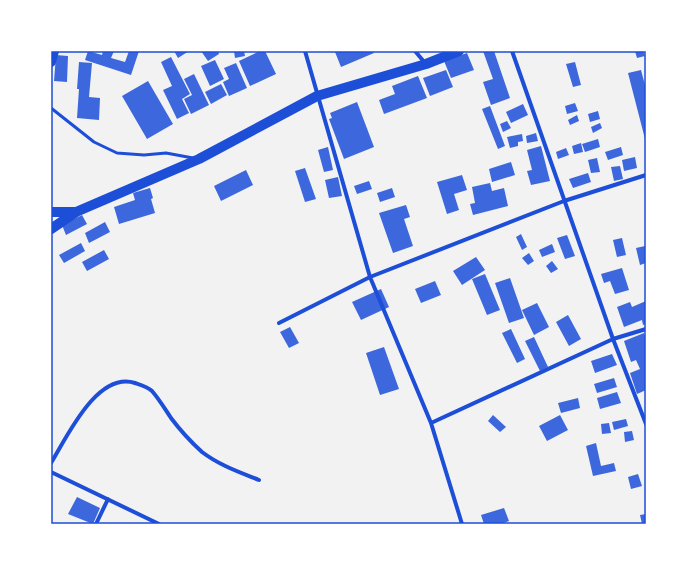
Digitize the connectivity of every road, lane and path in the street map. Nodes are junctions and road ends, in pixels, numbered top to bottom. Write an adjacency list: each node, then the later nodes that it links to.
1 (54, 51): 6 (main road)
2 (305, 51): 8 (street)
3 (415, 51): 7 (street)
4 (459, 51): 7 (main road)
5 (512, 51): 12 (street)
6 (51, 62)
7 (426, 64): 8 (main road)
8 (317, 96): 10 (main road); 16 (street)
9 (51, 108): 10 (lane)
10 (200, 159): 14 (main road)
11 (646, 175): 12 (street)
12 (564, 201): 16 (street); 19 (street)
13 (51, 212): 14 (main road)
14 (76, 212): 15 (main road)
15 (51, 229)
16 (370, 277): 17 (street); 20 (street)
17 (279, 324)
18 (646, 329): 19 (street)
19 (613, 339): 20 (street); 21 (street)
20 (430, 423): 28 (street)
21 (646, 424)
22 (51, 463): 24 (street)
23 (51, 472): 25 (street)
24 (259, 480)
25 (108, 499): 26 (street); 27 (street)
26 (96, 524)
27 (159, 524)
28 (462, 524)

